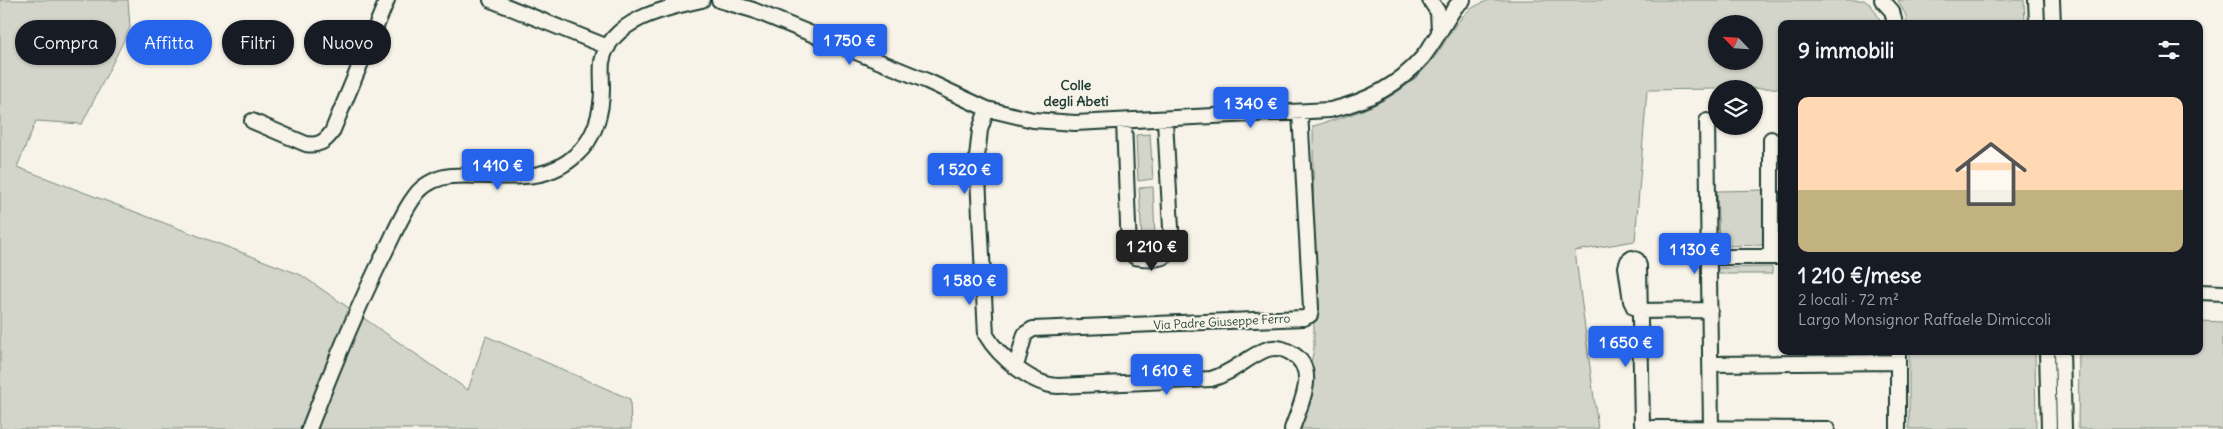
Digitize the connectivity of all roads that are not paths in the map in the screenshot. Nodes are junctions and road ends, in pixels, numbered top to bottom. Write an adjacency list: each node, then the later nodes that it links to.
1 (387, 0): 18 (street)
2 (491, 0): 14 (street)
3 (702, 0): 14 (street)
4 (719, 0): 15 (street)
5 (1430, 0): 13 (street)
6 (1463, 0): 13 (street)
7 (1882, 0): 10 (street)
8 (2036, 0): 11 (street)
9 (2052, 0): 12 (street)
10 (1894, 20)
11 (2037, 20)
12 (2053, 20)
13 (1438, 35): 16 (street)
14 (608, 47): 34 (street)
15 (987, 109): 20 (street); 31 (street)
16 (1300, 112): 17 (street); 31 (street, Via Padre Giuseppe Ferro)
17 (1165, 120): 20 (street); 20 (street)
18 (252, 121)
19 (1707, 121): 22 (street)
20 (1124, 122)
21 (1771, 139): 23 (street)
22 (1710, 257): 23 (street); 26 (street)
23 (1776, 257)
24 (2203, 292): 25 (street)
25 (2223, 293)
26 (1710, 310): 30 (street); 33 (street)
27 (2048, 355): 40 (street)
28 (2062, 355): 41 (street)
29 (1898, 357): 30 (street); 39 (street)
30 (1710, 364): 37 (street)
31 (1016, 366): 32 (street)
32 (1299, 407): 35 (street); 36 (street)
33 (1648, 427): 37 (street)
34 (309, 429)
35 (1280, 429)
36 (1292, 429)
37 (1711, 429): 38 (street)
38 (1827, 429)
39 (1898, 429)
40 (2049, 429)
41 (2064, 429)

